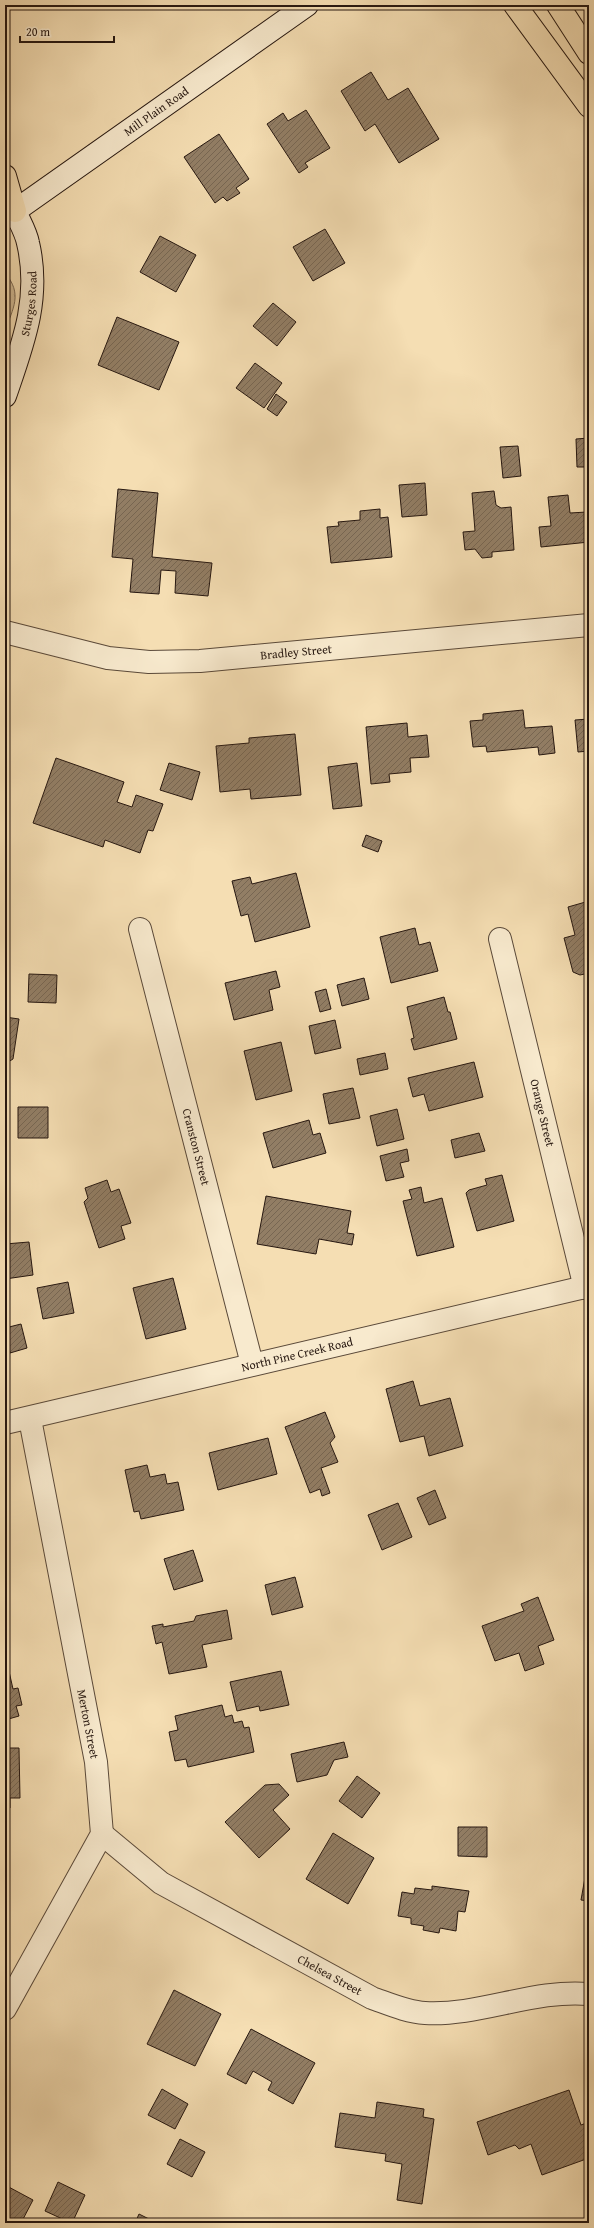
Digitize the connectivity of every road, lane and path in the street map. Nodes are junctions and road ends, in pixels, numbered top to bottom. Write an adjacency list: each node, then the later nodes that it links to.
1 (307, 5): 7 (street, Mill Plain Road)
2 (514, 5): 5 (highway)
3 (558, 5): 4 (highway)
4 (589, 53)
5 (589, 106)
6 (5, 176): 7 (highway)
7 (8, 211): 8 (street, Sturges Road)
8 (5, 396)
9 (589, 624): 10 (street, Bradley Street)
10 (5, 632)
11 (140, 929): 14 (street, Cranston Street)
12 (500, 939): 13 (street, Orange Street)
13 (587, 1287): 14 (street, North Pine Creek Road)
14 (252, 1364): 15 (street, North Pine Creek Road)
15 (30, 1419): 16 (street, North Pine Creek Road); 17 (street, Merton Street)
16 (5, 1423)
17 (102, 1834): 18 (street, Chelsea Street); 19 (street)
18 (589, 1994)
19 (5, 2009)

